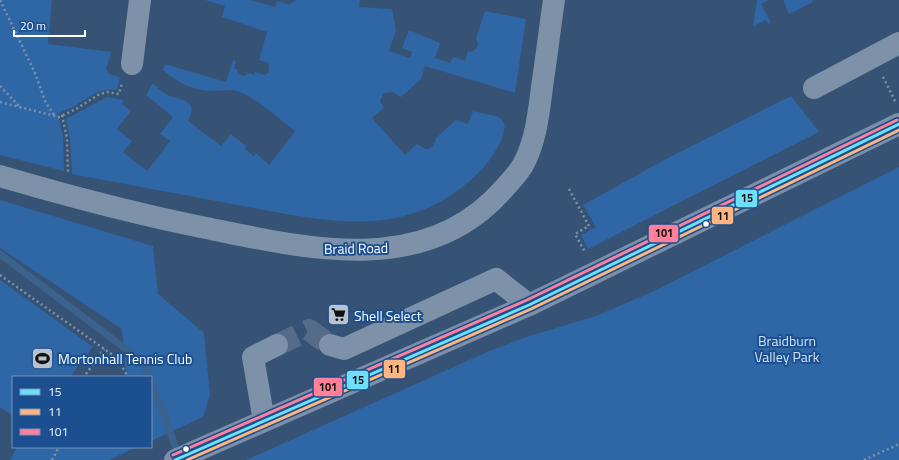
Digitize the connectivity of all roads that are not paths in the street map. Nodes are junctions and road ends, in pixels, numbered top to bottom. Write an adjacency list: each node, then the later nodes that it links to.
1 (140, 0): 4 (street)
2 (554, 0): 7 (street, Braid Road)
3 (899, 43): 5 (street)
4 (132, 64)
5 (814, 88)
6 (899, 124): 8 (main road)
7 (0, 176)
8 (529, 305): 10 (street); 11 (main road)
9 (277, 345): 11 (street)
10 (330, 345)
11 (264, 421): 12 (main road)
12 (175, 460)

